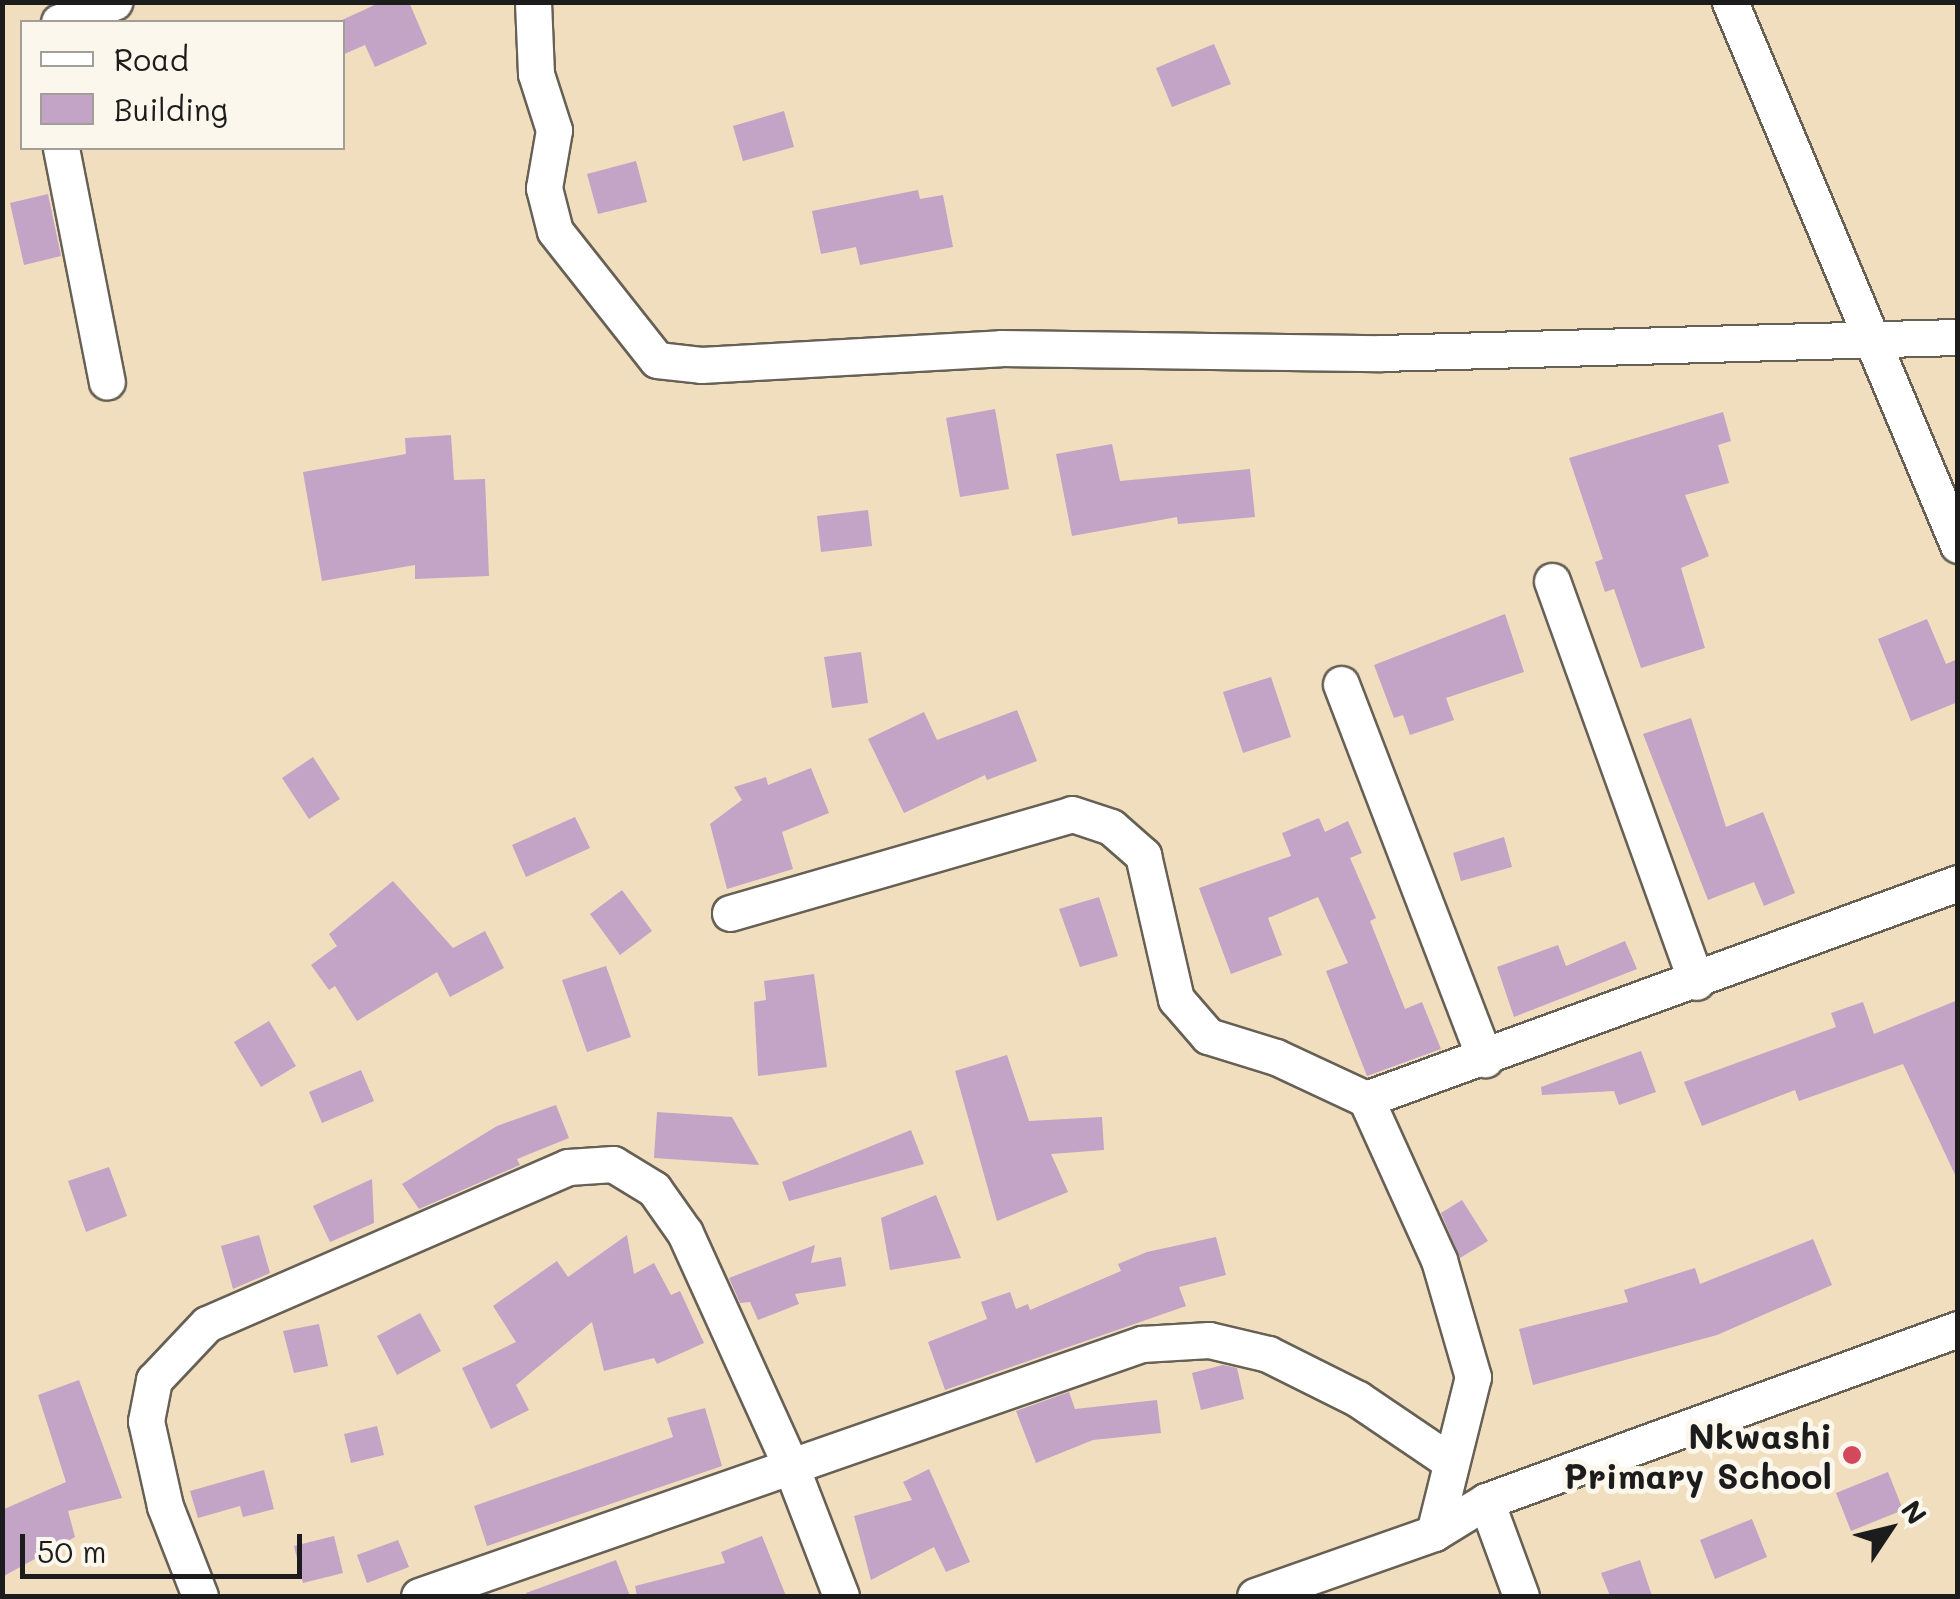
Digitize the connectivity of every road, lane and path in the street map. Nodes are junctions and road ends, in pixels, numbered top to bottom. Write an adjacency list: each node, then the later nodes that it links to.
1 (114, 2): 4 (street)
2 (533, 2): 7 (street)
3 (1730, 2): 7 (street)
4 (64, 20)
5 (61, 150): 8 (street)
6 (1958, 337): 7 (street)
7 (1868, 344): 9 (street)
8 (107, 382)
9 (1958, 546)
10 (1552, 581): 14 (street)
11 (1342, 684): 15 (street)
12 (1958, 883): 14 (street)
13 (730, 913): 16 (street)
14 (1696, 982): 15 (street)
15 (1485, 1059): 16 (street)
16 (1366, 1099): 18 (street)
17 (1958, 1328): 20 (street)
18 (1448, 1460): 19 (street); 21 (street)
19 (792, 1470): 22 (street); 23 (street); 24 (street)
20 (1486, 1502): 21 (street); 26 (street)
21 (1434, 1533): 25 (street)
22 (200, 1596)
23 (419, 1596)
24 (841, 1596)
25 (1254, 1596)
26 (1521, 1596)

